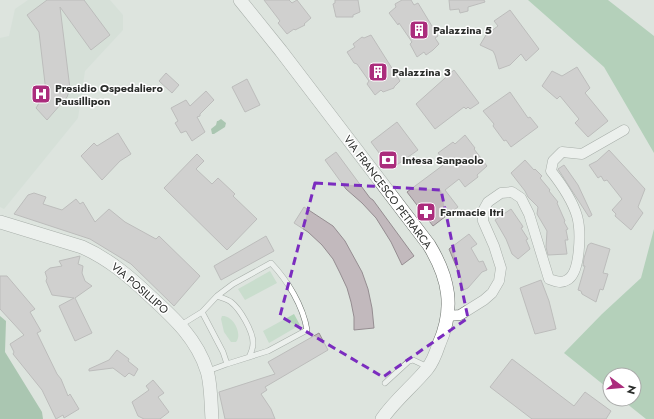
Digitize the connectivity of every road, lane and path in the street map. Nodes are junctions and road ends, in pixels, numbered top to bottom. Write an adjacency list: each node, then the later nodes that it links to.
1 (240, 0): 6 (street, VIA FRANCESCO PETRARCA)
2 (624, 130): 6 (street)
3 (0, 222): 7 (street, VIA POSILLIPO)
4 (217, 296): 5 (lane); 8 (lane); 8 (lane)
5 (202, 312): 7 (lane); 9 (lane)
6 (448, 316): 10 (street, VIA FRANCESCO PETRARCA)
7 (181, 325): 11 (street, VIA POSILLIPO)
8 (249, 357): 9 (lane)
9 (227, 364): 11 (lane)
10 (428, 367): 12 (lane); 14 (street, VIA FRANCESCO PETRARCA)
11 (207, 372): 13 (street, VIA POSILLIPO)
12 (385, 383)
13 (212, 419)
14 (382, 419)

